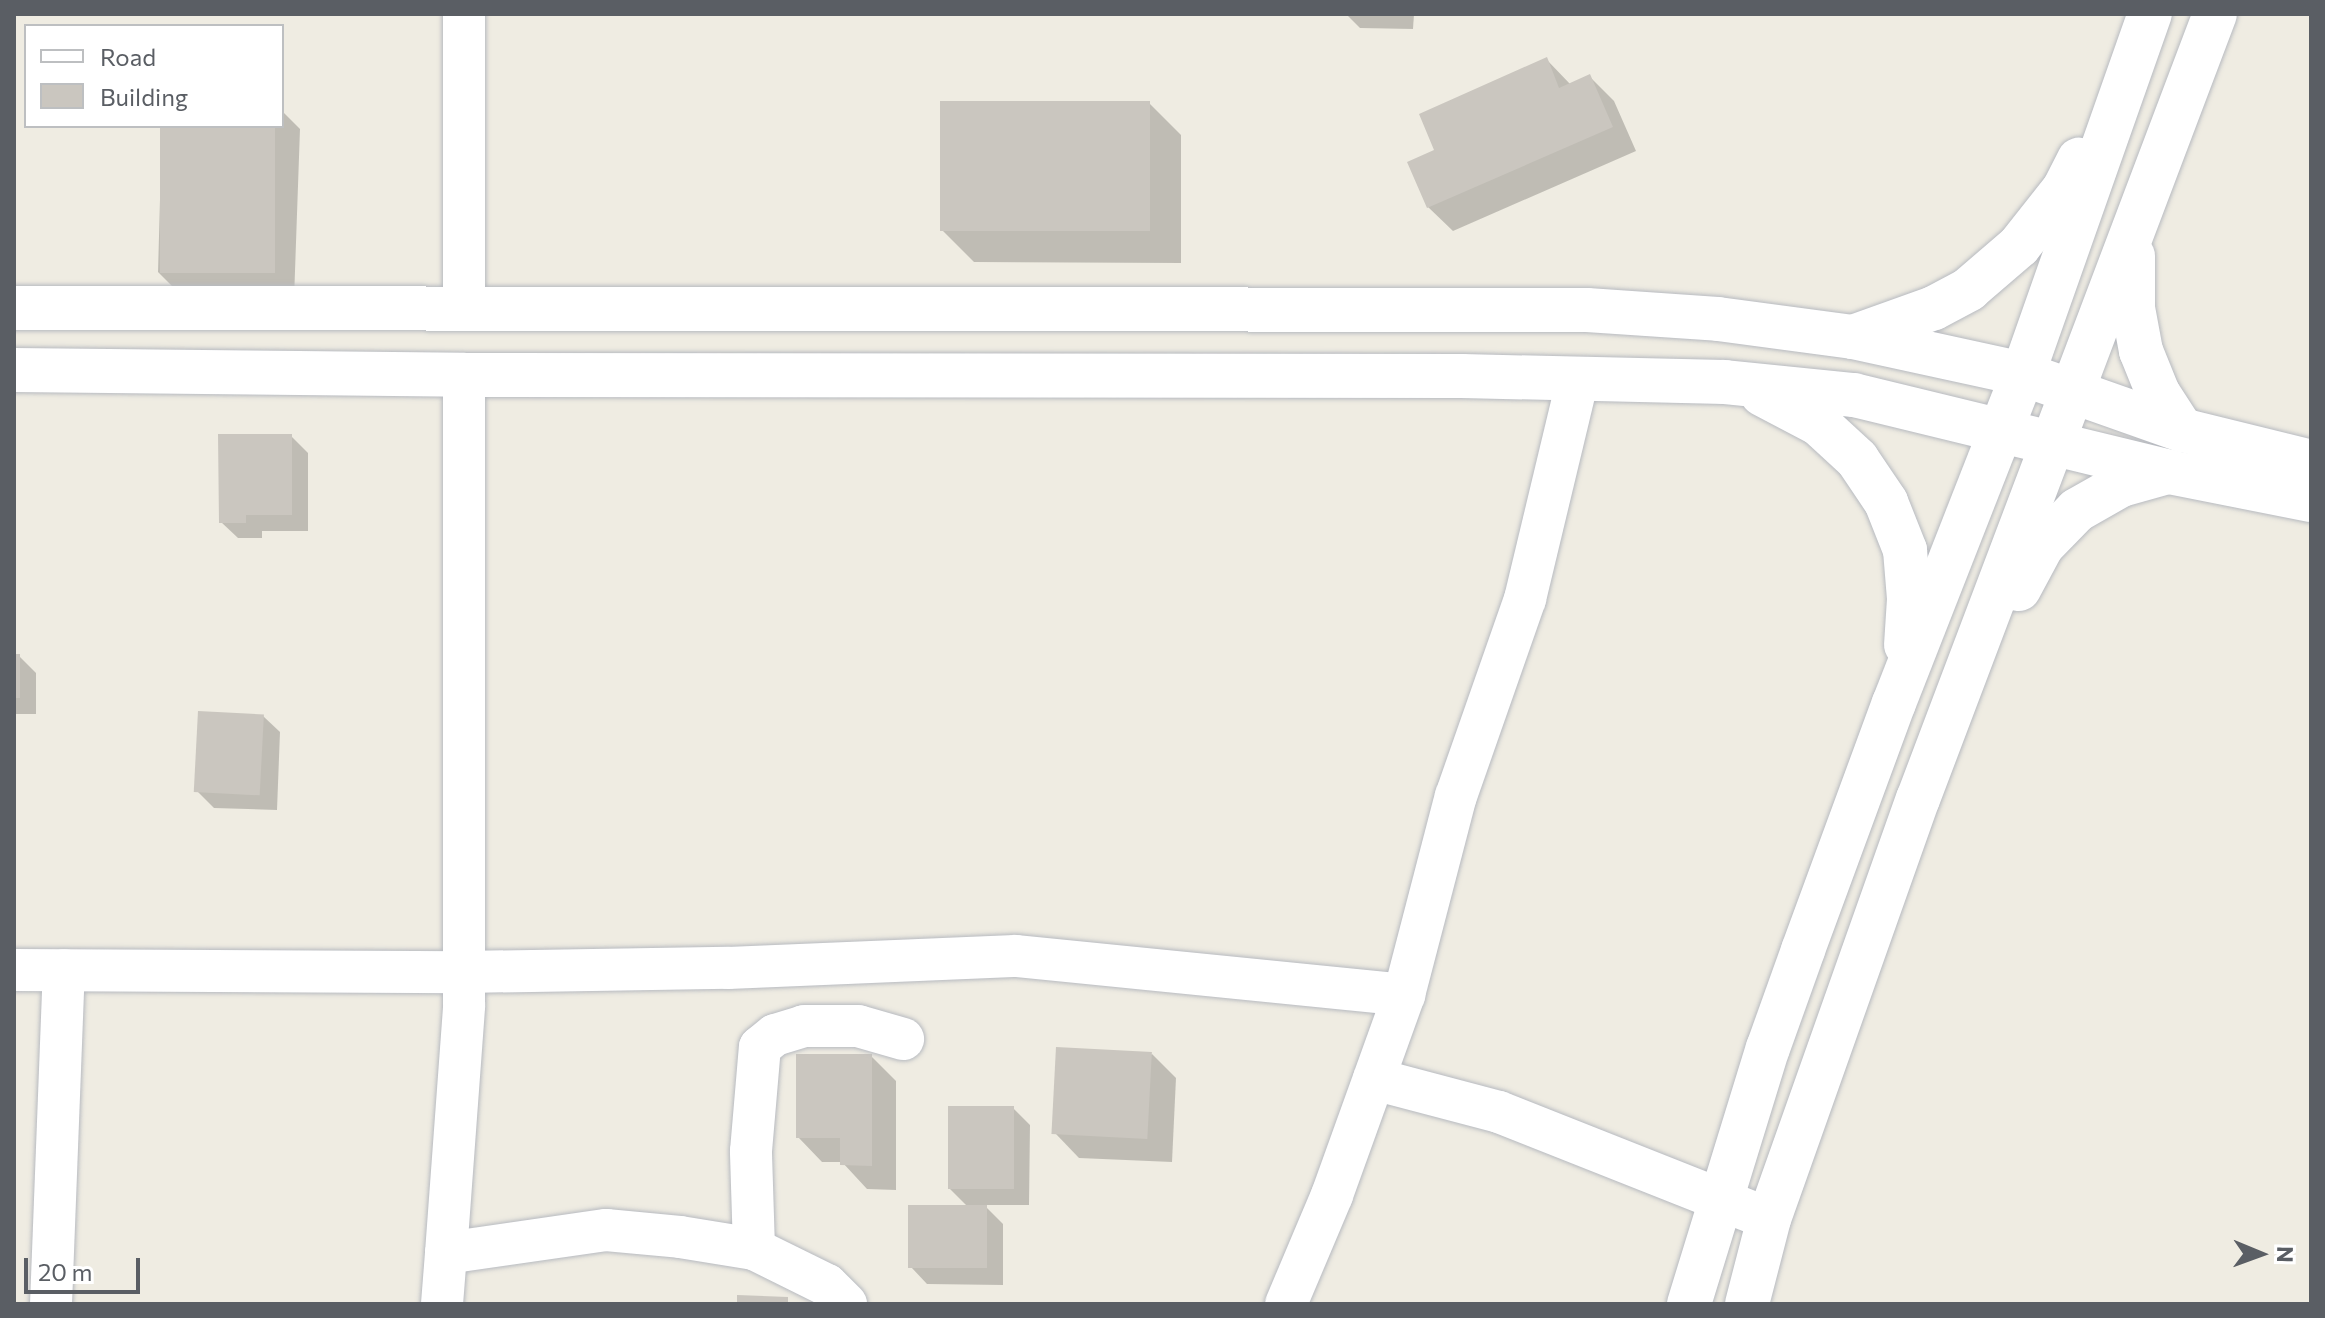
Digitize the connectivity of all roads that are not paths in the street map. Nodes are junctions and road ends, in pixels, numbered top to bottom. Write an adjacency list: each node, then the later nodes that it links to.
1 (464, 14): 7 (street)
2 (2150, 14): 4 (street)
3 (2215, 14): 5 (street)
4 (2129, 68): 8 (street); 10 (street)
5 (2140, 219): 14 (street); 16 (street)
6 (14, 308): 7 (street)
7 (464, 309): 8 (street)
8 (1853, 337): 10 (street)
9 (14, 370): 11 (street)
10 (2023, 374): 14 (street); 15 (street)
11 (464, 375): 12 (street); 25 (street)
12 (1578, 379): 13 (street); 26 (street)
13 (1725, 382): 15 (street); 21 (street)
14 (2072, 389): 16 (street); 17 (street)
15 (2002, 429): 17 (street); 21 (street)
16 (2182, 430): 18 (street)
17 (2051, 443): 19 (street); 22 (street)
18 (2311, 462)
19 (2169, 472): 20 (street); 22 (street)
20 (2311, 500)
21 (1894, 703): 29 (street)
22 (1918, 799): 30 (street)
23 (14, 970): 24 (street)
24 (64, 970): 25 (street); 33 (street)
25 (464, 972): 26 (street); 32 (street)
26 (1404, 995): 28 (street)
27 (903, 1039): 31 (street)
28 (1374, 1079): 29 (street); 36 (street)
29 (1721, 1200): 30 (street); 37 (street)
30 (1769, 1219): 38 (street)
31 (754, 1249): 32 (street); 35 (street)
32 (446, 1253): 34 (street)
33 (51, 1304)
34 (442, 1304)
35 (846, 1304)
36 (1286, 1304)
37 (1689, 1304)
38 (1747, 1304)

